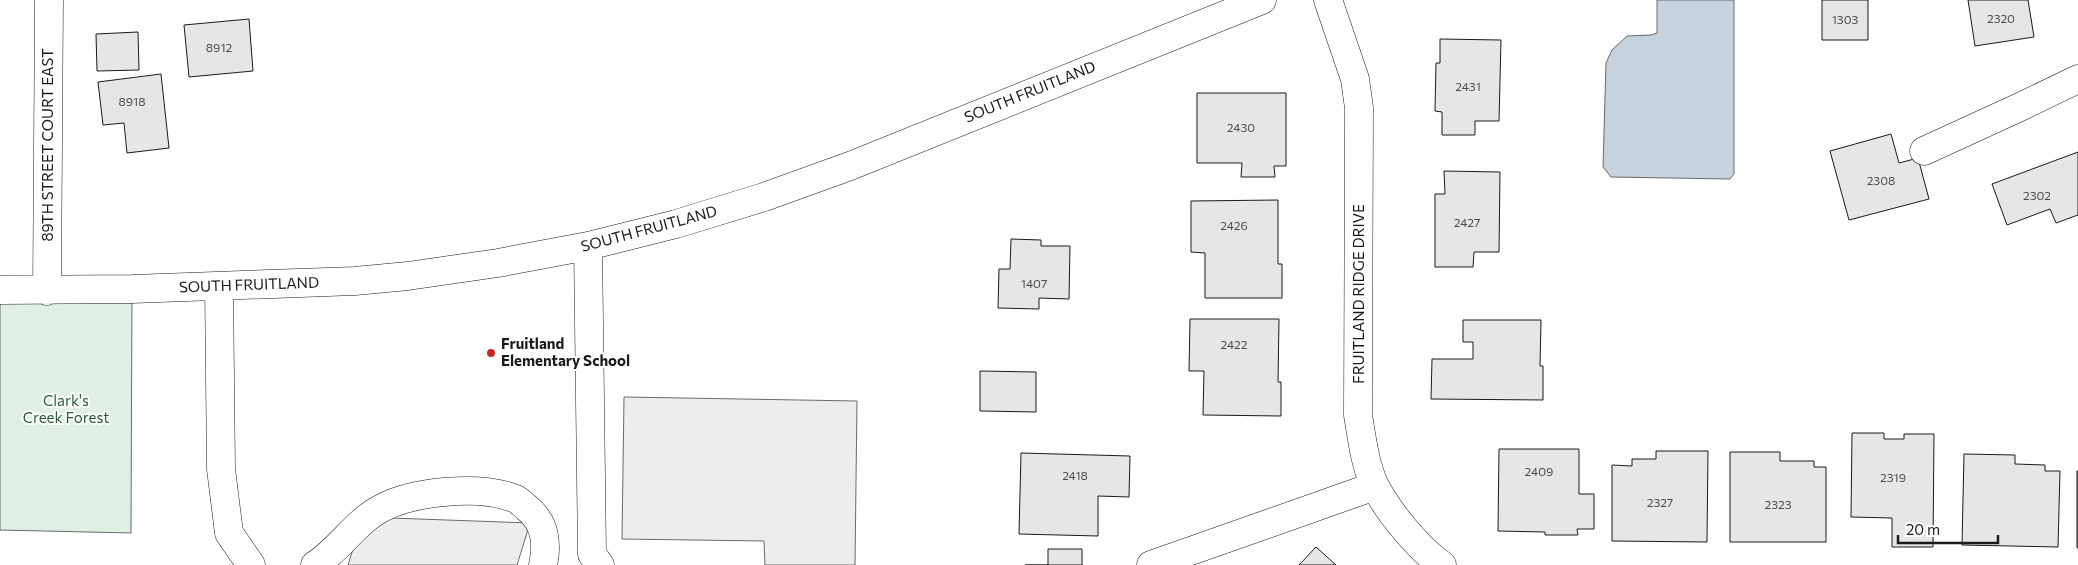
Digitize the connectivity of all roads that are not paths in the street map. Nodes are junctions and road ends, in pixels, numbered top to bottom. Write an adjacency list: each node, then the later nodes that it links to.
1 (49, 0): 9 (street, 89TH STREET COURT EAST)
2 (1262, 0): 6 (street, SOUTH FRUITLAND)
3 (1328, 0): 10 (street, FRUITLAND RIDGE DRIVE)
4 (2078, 79): 5 (street)
5 (1924, 151)
6 (588, 246): 7 (street, SOUTH FRUITLAND); 14 (street)
7 (219, 286): 9 (street, SOUTH FRUITLAND); 11 (street)
8 (0, 290): 9 (street, SOUTH FRUITLAND)
9 (48, 291)
10 (1375, 486): 15 (street); 16 (street, FRUITLAND RIDGE DRIVE)
11 (251, 565)
12 (316, 565): 13 (street)
13 (543, 565)
14 (600, 565)
15 (1151, 565)
16 (1442, 565)

